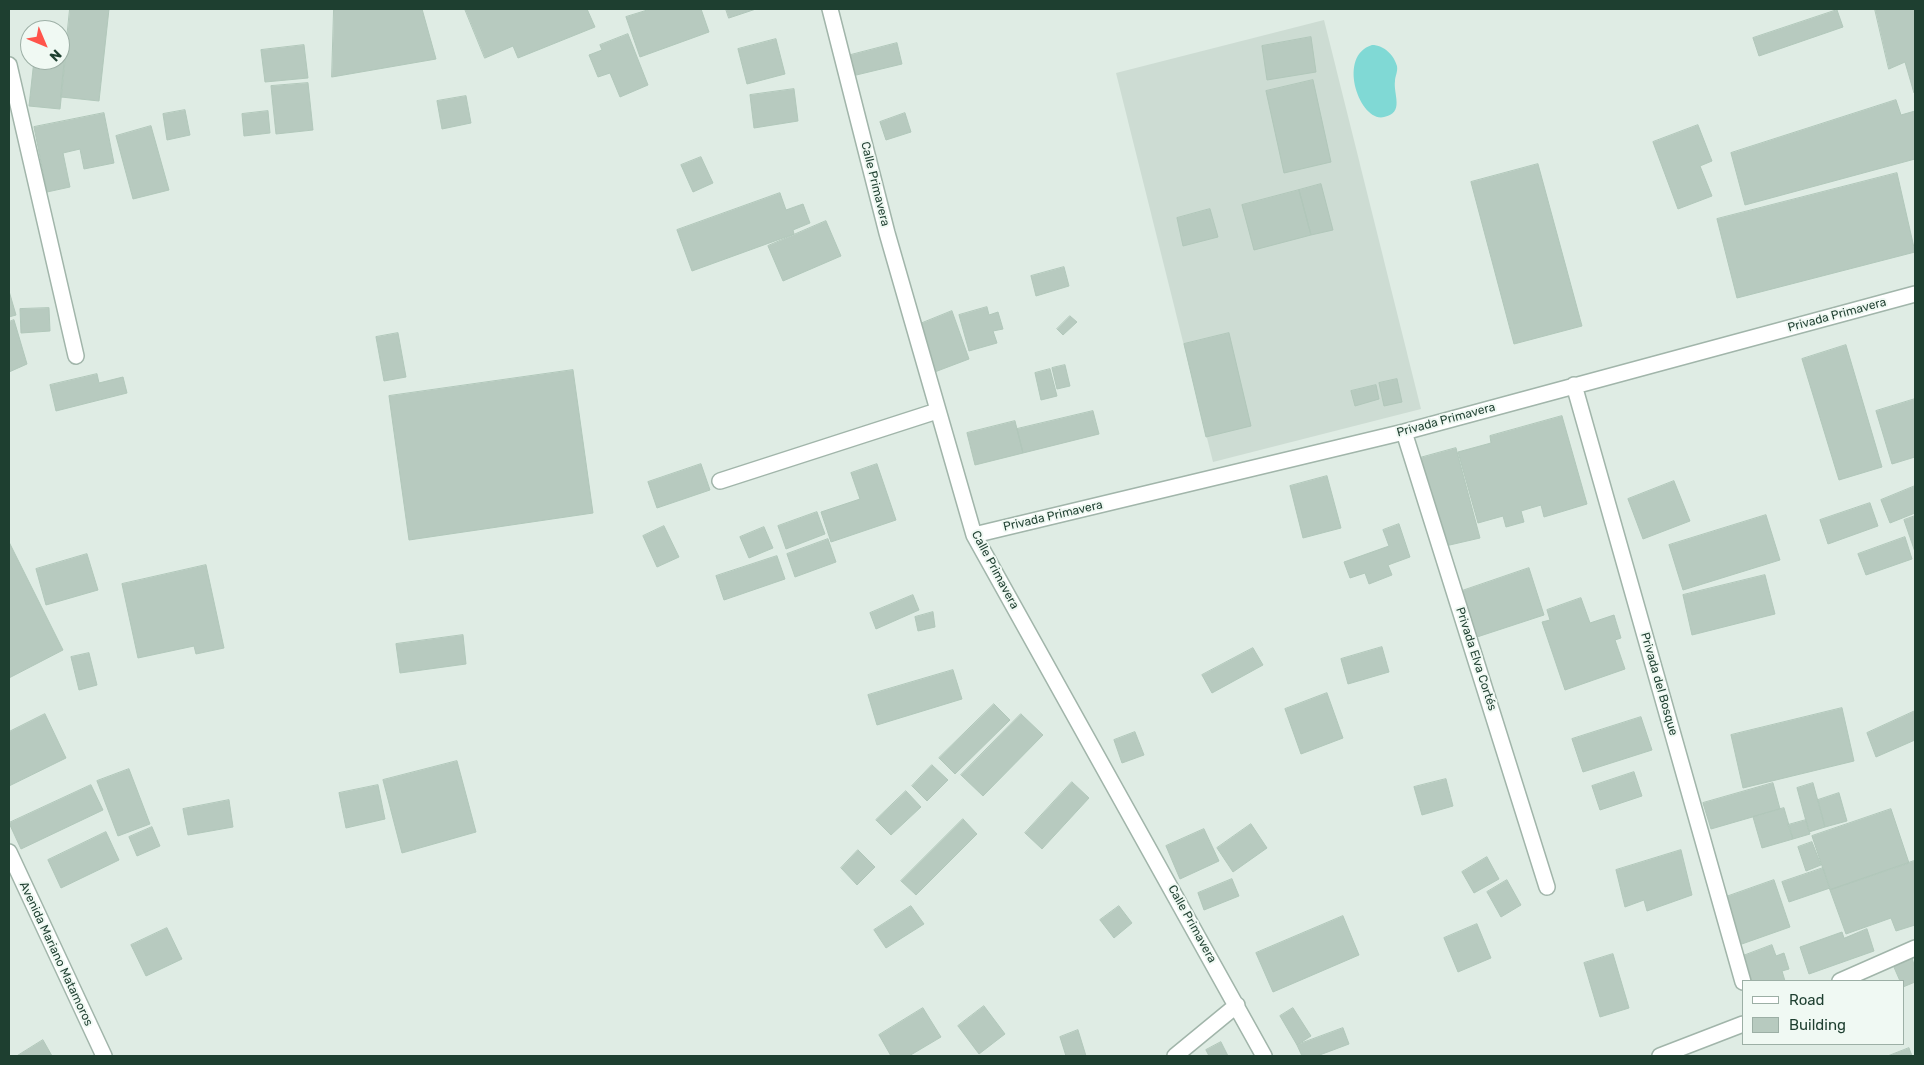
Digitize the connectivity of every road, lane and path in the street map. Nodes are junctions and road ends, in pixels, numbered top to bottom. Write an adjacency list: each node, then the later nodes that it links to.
1 (830, 9): 6 (street, Calle Primavera)
2 (9, 65): 4 (street)
3 (1915, 294): 5 (street, Privada Primavera)
4 (76, 356)
5 (1574, 385): 7 (street, Privada Primavera); 13 (street, Privada del Bosque)
6 (937, 411): 8 (street); 9 (street, Calle Primavera)
7 (1404, 432): 9 (street, Privada Primavera); 11 (street, Privada Elva Cortés)
8 (720, 481)
9 (974, 535): 15 (street, Calle Primavera)
10 (9, 852): 17 (street, Avenida Mariano Matamoros)
11 (1548, 887)
12 (1915, 948): 14 (street)
13 (1742, 980)
14 (1842, 980)
15 (1237, 1005): 18 (street); 19 (street, Calle Primavera)
16 (1742, 1024): 20 (street)
17 (104, 1056)
18 (1175, 1056)
19 (1264, 1056)
20 (1660, 1056)

